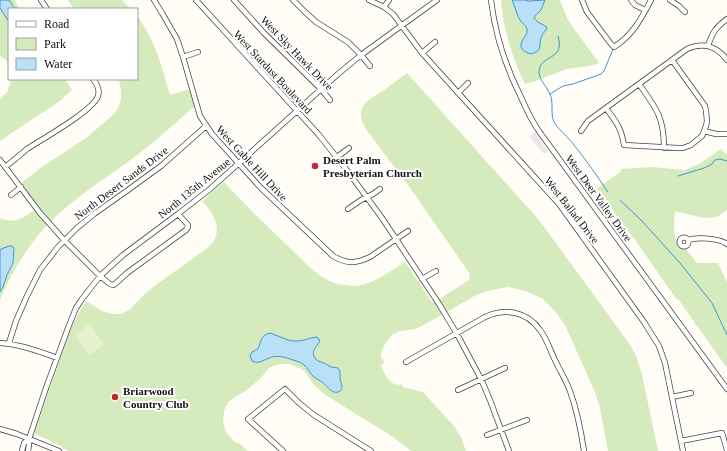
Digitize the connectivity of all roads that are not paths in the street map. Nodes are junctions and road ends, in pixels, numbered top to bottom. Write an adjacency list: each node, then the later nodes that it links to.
1 (154, 0): 23 (street, West Gable Hill Drive)
2 (196, 0): 34 (street, West Stardust Boulevard)
3 (234, 0): 30 (street, West Sky Hawk Drive)
4 (293, 0): 22 (street)
5 (369, 0): 13 (street, West Ballad Drive)
6 (389, 0): 13 (street)
7 (437, 0): 17 (street, North 135th Avenue)
8 (492, 0): 66 (street, West Deer Valley Drive)
9 (582, 0): 14 (street)
10 (631, 0): 14 (street)
11 (651, 0): 14 (street)
12 (670, 0): 15 (street)
13 (384, 7): 17 (street, West Ballad Drive)
14 (646, 10)
15 (685, 12)
16 (727, 19): 19 (street)
17 (402, 26): 21 (street, West Ballad Drive); 22 (street, North 135th Avenue)
18 (435, 42): 21 (street)
19 (708, 46): 24 (street); 25 (street)
20 (198, 52): 23 (street)
21 (422, 53): 31 (street, West Ballad Drive)
22 (361, 56): 26 (street); 30 (street, North 135th Avenue)
23 (183, 57): 35 (street, West Gable Hill Drive)
24 (672, 60): 29 (street); 37 (street)
25 (727, 60)
26 (370, 66)
27 (94, 80): 44 (street)
28 (468, 84): 31 (street)
29 (639, 84): 33 (street); 40 (street)
30 (321, 89): 32 (street, West Sky Hawk Drive); 34 (street, North 135th Avenue)
31 (458, 93): 69 (street, West Ballad Drive)
32 (330, 100)
33 (606, 108): 36 (street); 40 (street)
34 (297, 111): 41 (street, West Stardust Boulevard); 43 (street, North 135th Avenue)
35 (206, 126): 43 (street, West Gable Hill Drive); 54 (street, North Desert Sands Drive)
36 (581, 131)
37 (704, 131): 38 (street); 40 (street)
38 (727, 134)
39 (349, 148): 41 (street)
40 (664, 148)
41 (337, 157): 48 (street, West Stardust Boulevard)
42 (0, 160): 44 (street)
43 (239, 164): 50 (street, North 135th Avenue); 52 (street, West Gable Hill Drive)
44 (5, 166): 45 (street)
45 (21, 187): 47 (street); 54 (street)
46 (380, 189): 48 (street)
47 (11, 195)
48 (368, 197): 49 (street); 52 (street, West Stardust Boulevard)
49 (348, 209)
50 (178, 214): 57 (street, North 135th Avenue); 57 (street)
51 (408, 231): 52 (street)
52 (396, 239): 58 (street, West Stardust Boulevard)
53 (688, 240): 55 (street)
54 (65, 241): 57 (street); 61 (street, North Desert Sands Drive)
55 (726, 241)
56 (436, 271): 58 (street)
57 (100, 276): 62 (street, North 135th Avenue)
58 (422, 279): 59 (street, West Stardust Boulevard)
59 (457, 334): 63 (street); 65 (street, West Stardust Boulevard); 83 (street)
60 (0, 343): 61 (street)
61 (9, 344): 62 (street)
62 (57, 358): 74 (street, North 135th Avenue)
63 (406, 362)
64 (505, 368): 65 (street)
65 (481, 379): 67 (street); 72 (street, West Stardust Boulevard)
66 (727, 389)
67 (458, 390)
68 (691, 392): 69 (street)
69 (672, 397): 75 (street, West Ballad Drive)
70 (527, 420): 72 (street)
71 (0, 429): 74 (street)
72 (502, 429): 73 (street); 82 (street, West Stardust Boulevard)
73 (487, 434)
74 (29, 439): 77 (street, North 135th Avenue); 78 (street, North 135th Avenue); 79 (street)
75 (681, 441): 76 (street); 84 (street, West Ballad Drive)
76 (727, 450)
77 (22, 451)
78 (28, 451)
79 (59, 451)
80 (283, 451): 81 (street)
81 (371, 451)
82 (509, 451)
83 (584, 451)
84 (683, 451)

